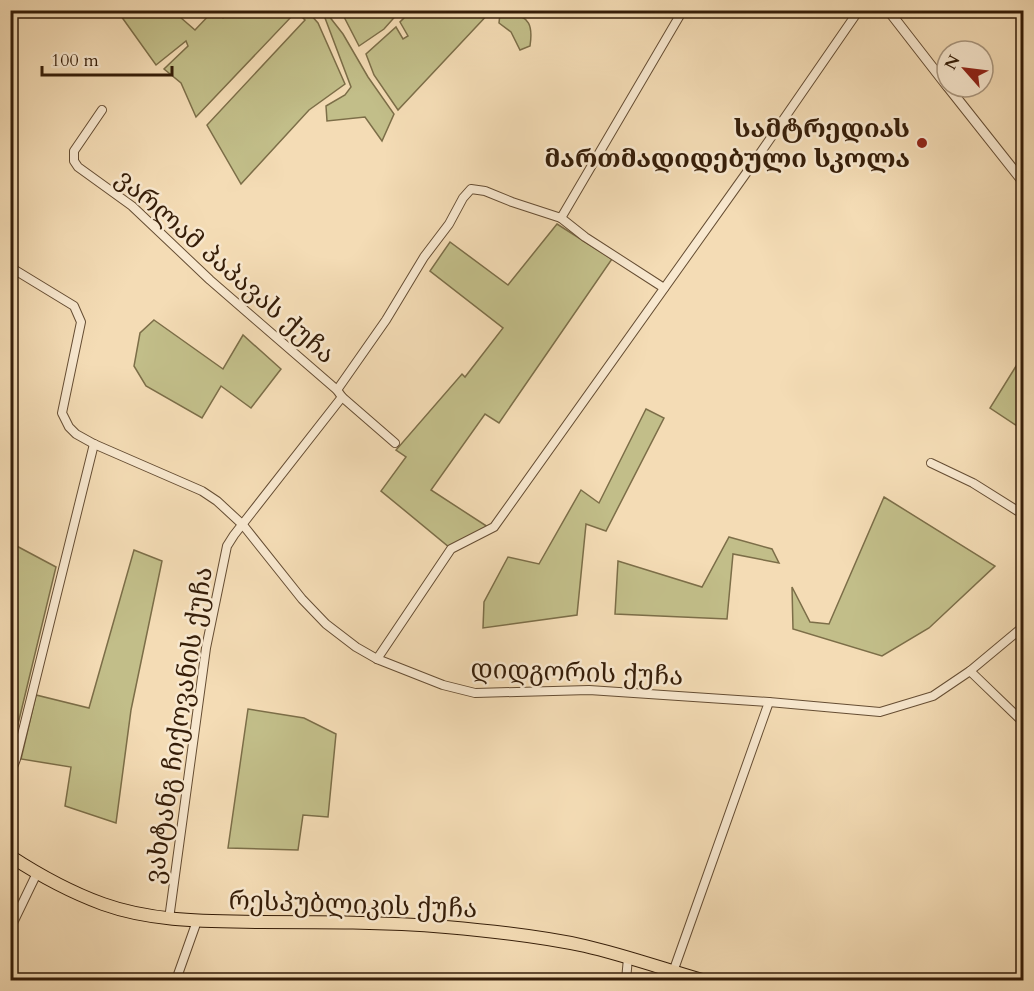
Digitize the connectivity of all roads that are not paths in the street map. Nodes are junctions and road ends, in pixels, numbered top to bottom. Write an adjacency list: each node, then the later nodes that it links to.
1 (683, 10): 8 (street)
2 (859, 10): 10 (street)
3 (888, 10): 4 (street)
4 (935, 71)
5 (956, 99): 7 (street)
6 (102, 110): 11 (street, ვარლამ პაპავას ქუჩა)
7 (1023, 183)
8 (561, 218): 10 (street); 11 (street)
9 (10, 267): 14 (street, დიდგორის ქუჩა)
10 (664, 288): 19 (street)
11 (337, 390): 12 (street, ვარლამ პაპავას ქუჩა)
12 (342, 397): 13 (street, ვარლამ პაპავას ქუჩა); 17 (street, ვახტანგ ჩიქოვანის ქუჩა)
13 (395, 443)
14 (94, 444): 17 (street, დიდგორის ქუჩა); 23 (street)
15 (931, 463): 16 (street)
16 (1023, 515)
17 (243, 525): 19 (street, დიდგორის ქუჩა); 26 (street, ვახტანგ ჩიქოვანის ქუჩა)
18 (1023, 626): 20 (street, დიდგორის ქუჩა)
19 (377, 659): 21 (street, დიდგორის ქუჩა)
20 (970, 671): 21 (street, დიდგორის ქუჩა); 22 (street)
21 (769, 702): 30 (street)
22 (1023, 723)
23 (10, 775)
24 (10, 856): 25 (main road, რესპუბლიკის ქუჩა)
25 (37, 873): 26 (main road, რესპუბლიკის ქუჩა); 28 (street)
26 (169, 919): 27 (main road, რესპუბლიკის ქუჩა)
27 (198, 921): 29 (main road, რესპუბლიკის ქუჩა); 31 (street)
28 (10, 929)
29 (628, 958): 30 (main road, რესპუბლიკის ქუჩა); 32 (street)
30 (673, 972): 33 (main road, რესპუბლიკის ქუჩა)
31 (176, 981)
32 (626, 981)
33 (702, 981)

